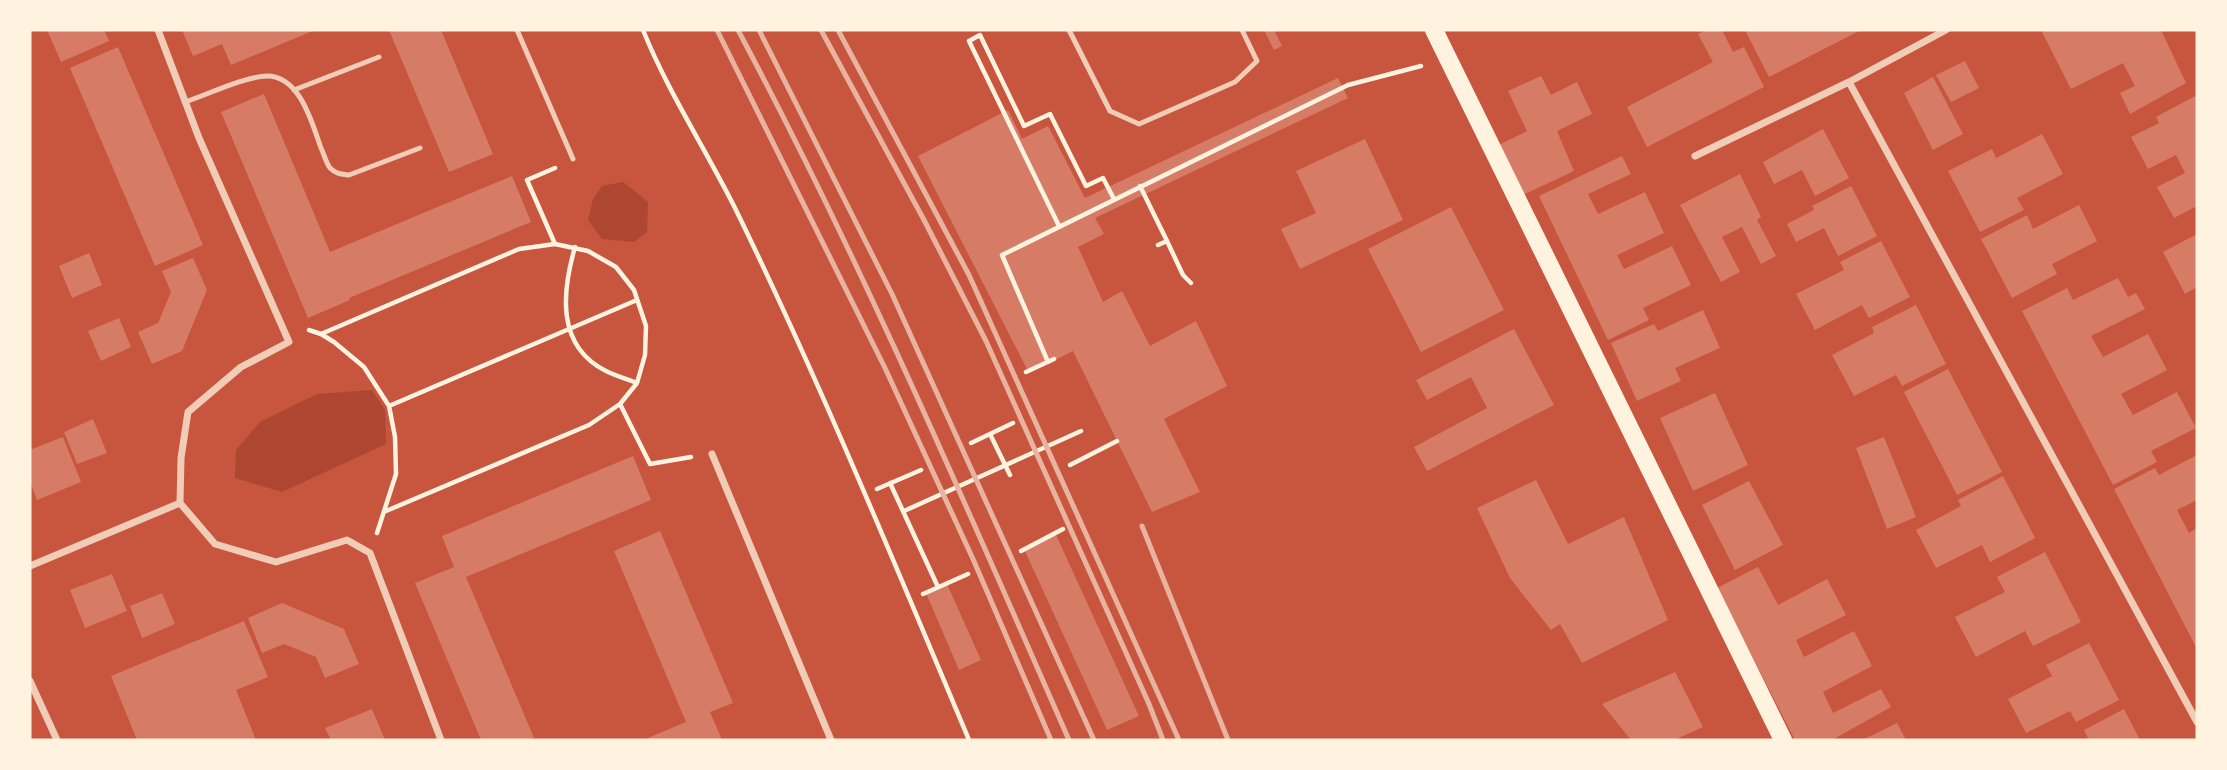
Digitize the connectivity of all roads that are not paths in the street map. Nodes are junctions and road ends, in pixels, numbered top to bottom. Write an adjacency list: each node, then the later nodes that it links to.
1 (158, 30): 10 (street)
2 (517, 30): 13 (lane)
3 (1069, 30): 4 (lane)
4 (1242, 30)
5 (1434, 30): 22 (main road)
6 (1946, 30): 8 (street)
7 (379, 57): 9 (lane)
8 (1849, 82): 12 (street); 18 (street)
9 (295, 90): 10 (lane); 11 (lane)
10 (186, 102): 15 (street)
11 (421, 148)
12 (1695, 156)
13 (573, 159)
14 (712, 454): 21 (street)
15 (180, 503): 16 (street); 20 (street)
16 (30, 566)
17 (30, 681): 19 (street)
18 (2197, 722)
19 (57, 740)
20 (441, 740)
21 (831, 740)
22 (1783, 740)

